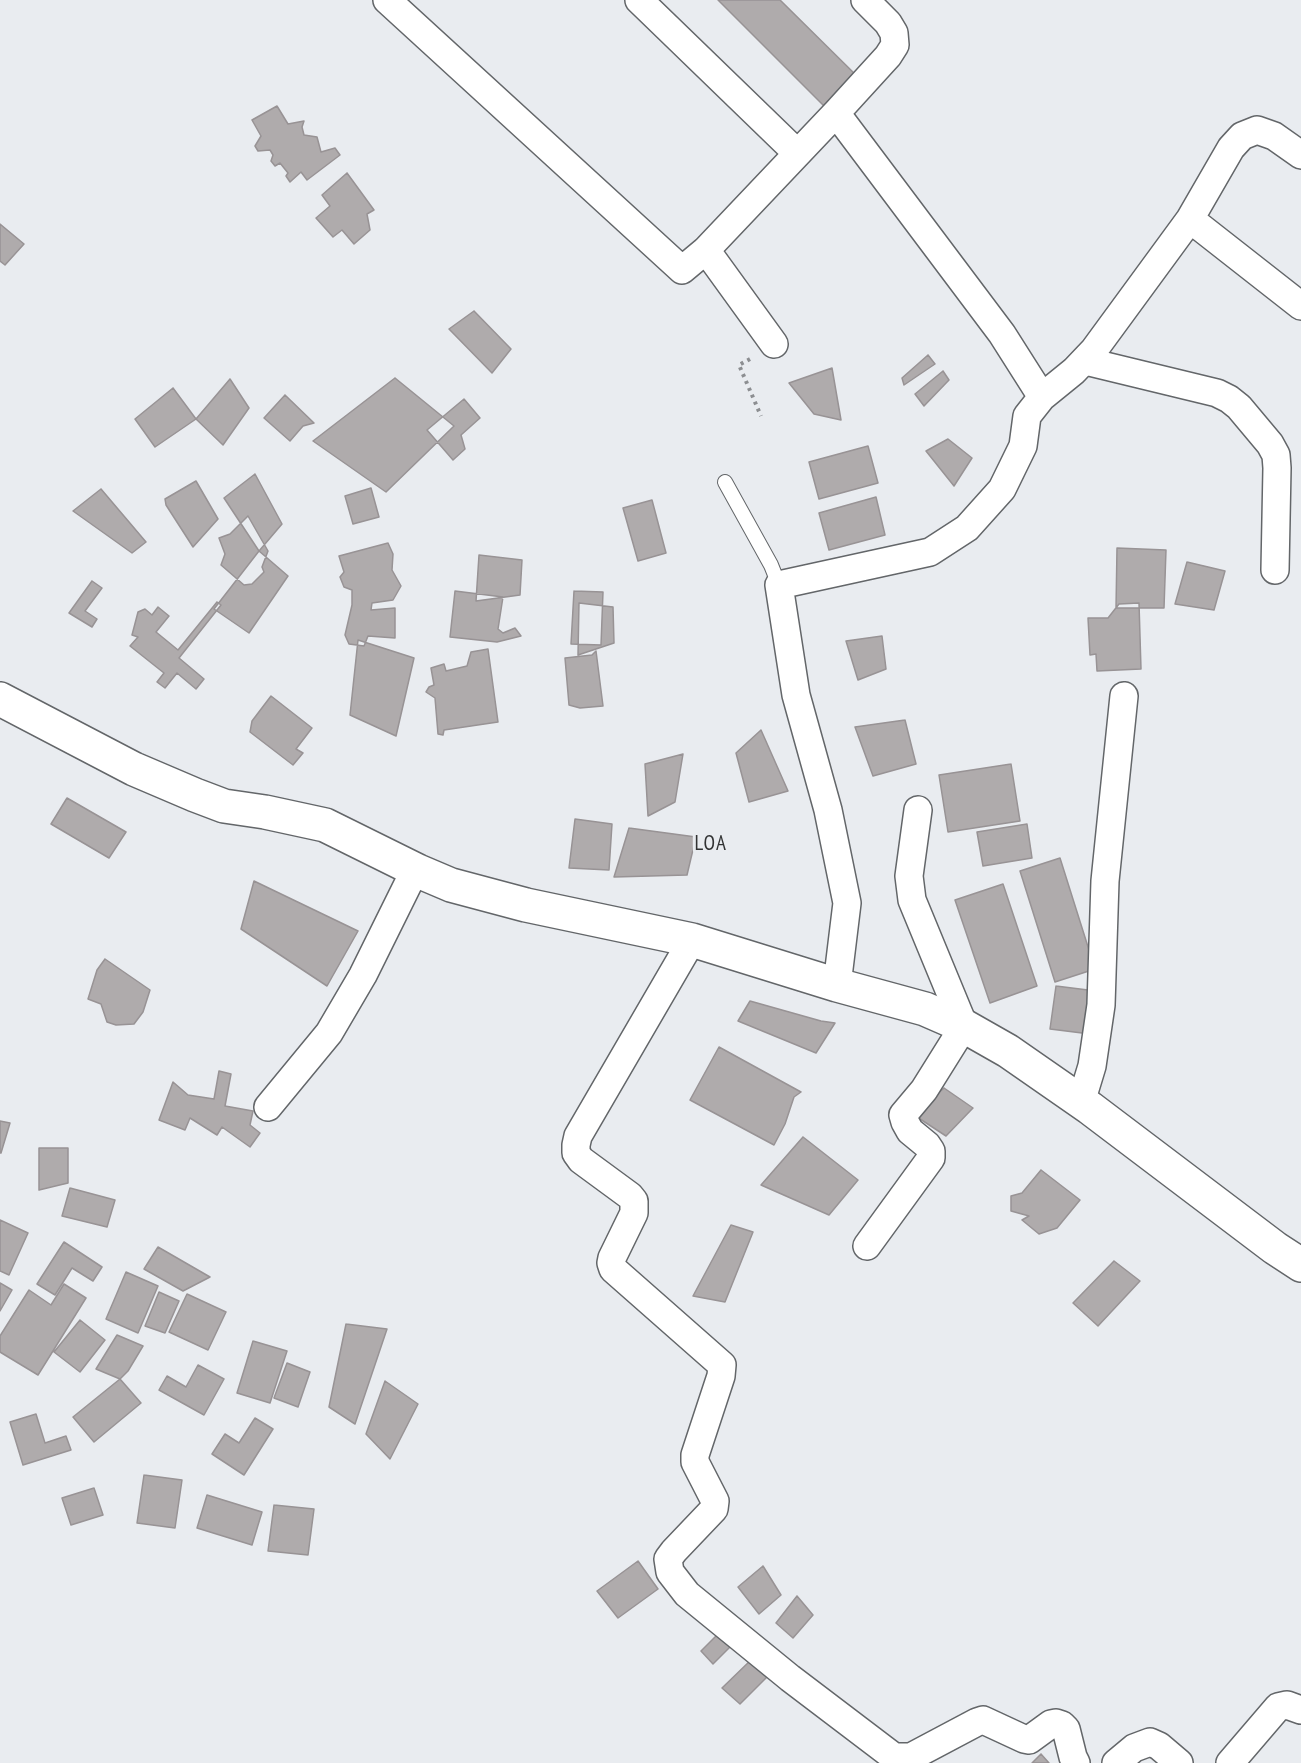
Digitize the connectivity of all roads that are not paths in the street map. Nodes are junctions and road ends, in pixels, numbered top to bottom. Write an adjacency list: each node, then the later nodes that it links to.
1 (387, 0): 8 (street)
2 (639, 0): 5 (street)
3 (865, 0): 4 (street)
4 (836, 113): 5 (street); 12 (street)
5 (797, 153): 8 (street)
6 (1301, 155): 7 (street)
7 (1190, 219): 9 (street); 11 (street)
8 (706, 250): 10 (street)
9 (1301, 306)
10 (774, 344)
11 (1085, 361): 12 (street); 14 (street)
12 (1042, 397): 15 (street)
13 (725, 482): 15 (lane)
14 (1275, 570)
15 (779, 585): 21 (street)
16 (1124, 696): 24 (street)
17 (0, 699): 19 (street)
18 (918, 810): 22 (street)
19 (415, 870): 20 (street); 23 (street)
20 (692, 940): 21 (street); 28 (street)
21 (837, 985): 22 (street)
22 (964, 1026): 24 (street); 25 (street)
23 (268, 1107)
24 (1090, 1108): 26 (street)
25 (867, 1246)
26 (1301, 1265)
27 (1301, 1710): 31 (street)
28 (1077, 1763)
29 (1116, 1763): 30 (street)
30 (1179, 1763)
31 (1230, 1763)

